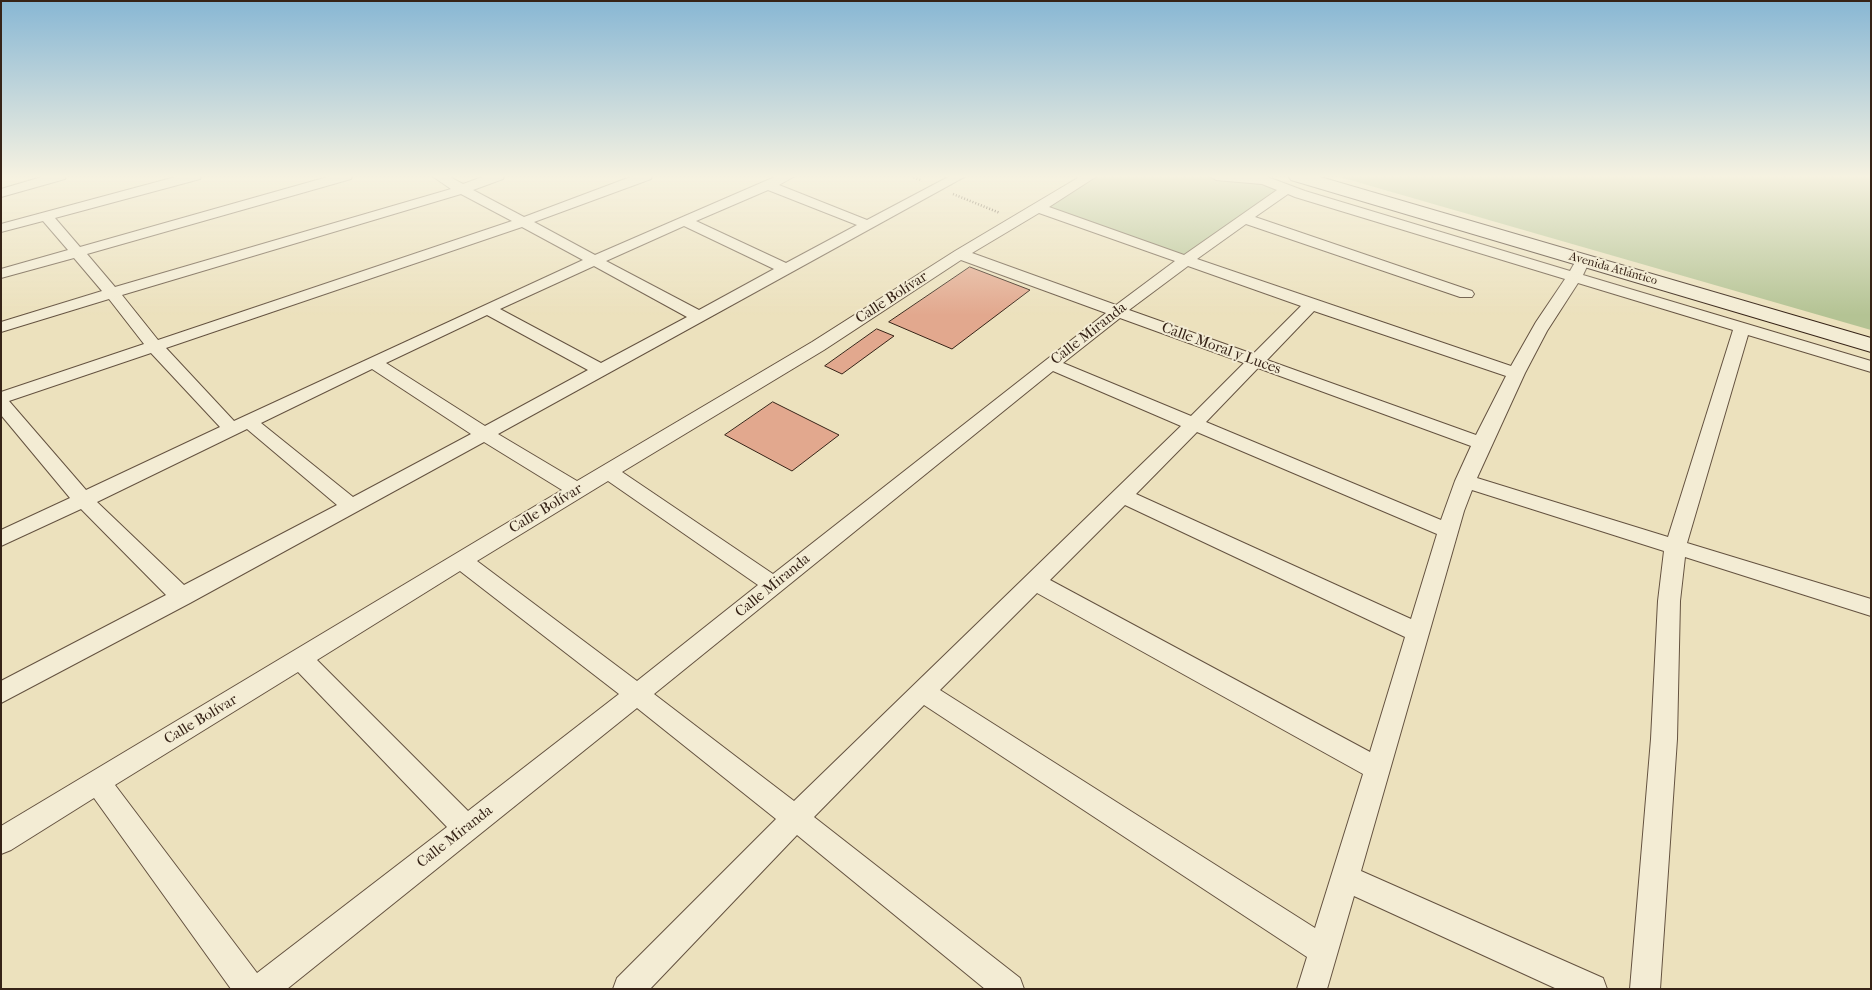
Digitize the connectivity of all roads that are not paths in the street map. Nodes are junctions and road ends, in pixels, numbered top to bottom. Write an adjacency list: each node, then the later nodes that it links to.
1 (23, 222): 17 (street)
2 (51, 222): 18 (street)
3 (184, 222): 18 (street)
4 (353, 222): 25 (street)
5 (682, 222): 20 (street)
6 (688, 222): 23 (street)
7 (863, 222): 16 (street)
8 (873, 222): 16 (street)
9 (1014, 222): 19 (street, Calle Bolívar)
10 (1077, 222): 21 (street)
11 (1237, 222): 21 (street, Calle Miranda)
12 (1255, 222): 26 (street)
13 (1426, 222): 22 (main road, Avenida Atlántico)
14 (1496, 222): 33 (main road, Avenida Atlántico)
15 (522, 223): 20 (street); 35 (street)
16 (868, 225): 23 (street)
17 (1, 228)
18 (76, 253): 24 (street); 25 (street)
19 (960, 254): 29 (street, Calle Moral y Luces); 48 (street, Calle Bolívar)
20 (594, 260): 28 (street); 30 (street)
21 (1184, 261): 27 (street); 29 (street, Calle Miranda)
22 (1579, 268): 32 (street); 34 (main road, Avenida Atlántico); 41 (street)
23 (786, 269): 30 (street)
24 (1, 274)
25 (112, 293): 31 (street); 35 (street)
26 (1466, 294)
27 (1311, 305): 37 (street); 41 (street)
28 (487, 309): 36 (street); 40 (street)
29 (1118, 311): 37 (street, Calle Moral y Luces); 38 (street, Calle Miranda)
30 (699, 316): 40 (street)
31 (1, 327)
32 (1742, 327): 39 (street); 56 (street)
33 (1871, 330)
34 (1871, 345)
35 (155, 347): 42 (street); 44 (street)
36 (373, 362): 44 (street); 46 (street)
37 (1256, 363): 45 (street); 47 (street, Calle Moral y Luces)
38 (1051, 364): 45 (street); 59 (street, Calle Miranda)
39 (1871, 367)
40 (600, 370): 46 (street)
41 (1516, 374): 47 (street)
42 (1, 398)
43 (1, 403): 52 (street)
44 (240, 426): 52 (street); 53 (street)
45 (1194, 426): 51 (street); 54 (street)
46 (484, 434): 50 (street); 53 (street)
47 (1483, 444): 49 (street)
48 (608, 472): 50 (street, Calle Bolívar); 59 (street)
49 (1466, 482): 54 (street); 56 (street)
50 (577, 490): 57 (street, Calle Bolívar)
51 (1123, 496): 58 (street); 62 (street)
52 (84, 500): 55 (street); 60 (street)
53 (351, 506): 60 (street)
54 (1448, 531): 62 (street)
55 (1, 539)
56 (1676, 548): 61 (street); 80 (street)
57 (462, 561): 63 (street, Calle Bolívar); 66 (street)
58 (1034, 581): 64 (street); 67 (street)
59 (774, 585): 66 (street, Calle Miranda)
60 (182, 597): 65 (street)
61 (1871, 608)
62 (1418, 632): 67 (street)
63 (301, 659): 68 (street, Calle Bolívar); 70 (street)
64 (922, 691): 69 (street); 73 (street)
65 (1, 693)
66 (638, 694): 69 (street); 70 (street, Calle Miranda)
67 (1376, 769): 72 (street)
68 (98, 782): 71 (street, Calle Bolívar); 75 (street)
69 (796, 817): 74 (street); 77 (street)
70 (467, 828): 76 (street, Calle Miranda)
71 (1, 841)
72 (1344, 877): 73 (street); 79 (street)
73 (1323, 950): 78 (street)
74 (634, 987)
75 (250, 989)
76 (262, 989)
77 (1009, 989)
78 (1312, 989)
79 (1592, 989)
80 (1646, 989)

